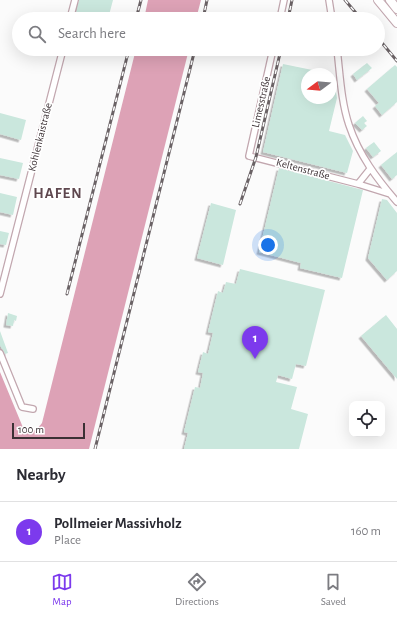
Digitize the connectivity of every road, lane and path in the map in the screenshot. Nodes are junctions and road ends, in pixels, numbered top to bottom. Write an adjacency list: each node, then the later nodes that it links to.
1 (75, 0): 7 (street)
2 (284, 0): 8 (street)
3 (329, 0): 9 (street)
4 (378, 0): 10 (main road)
5 (390, 0): 6 (main road)
6 (397, 9)
7 (72, 12)
8 (281, 12)
9 (331, 12)
10 (397, 23)
11 (61, 56): 19 (street, Kohlenkaistraße)
12 (271, 56): 14 (street, Limesstraße)
13 (338, 56): 15 (street)
14 (249, 156): 16 (street, Keltenstraße)
15 (370, 169): 16 (street); 17 (street)
16 (358, 184): 17 (street, Keltenstraße)
17 (390, 194): 18 (street)
18 (397, 202)
19 (0, 294)
20 (0, 353): 21 (street)
21 (33, 409)

